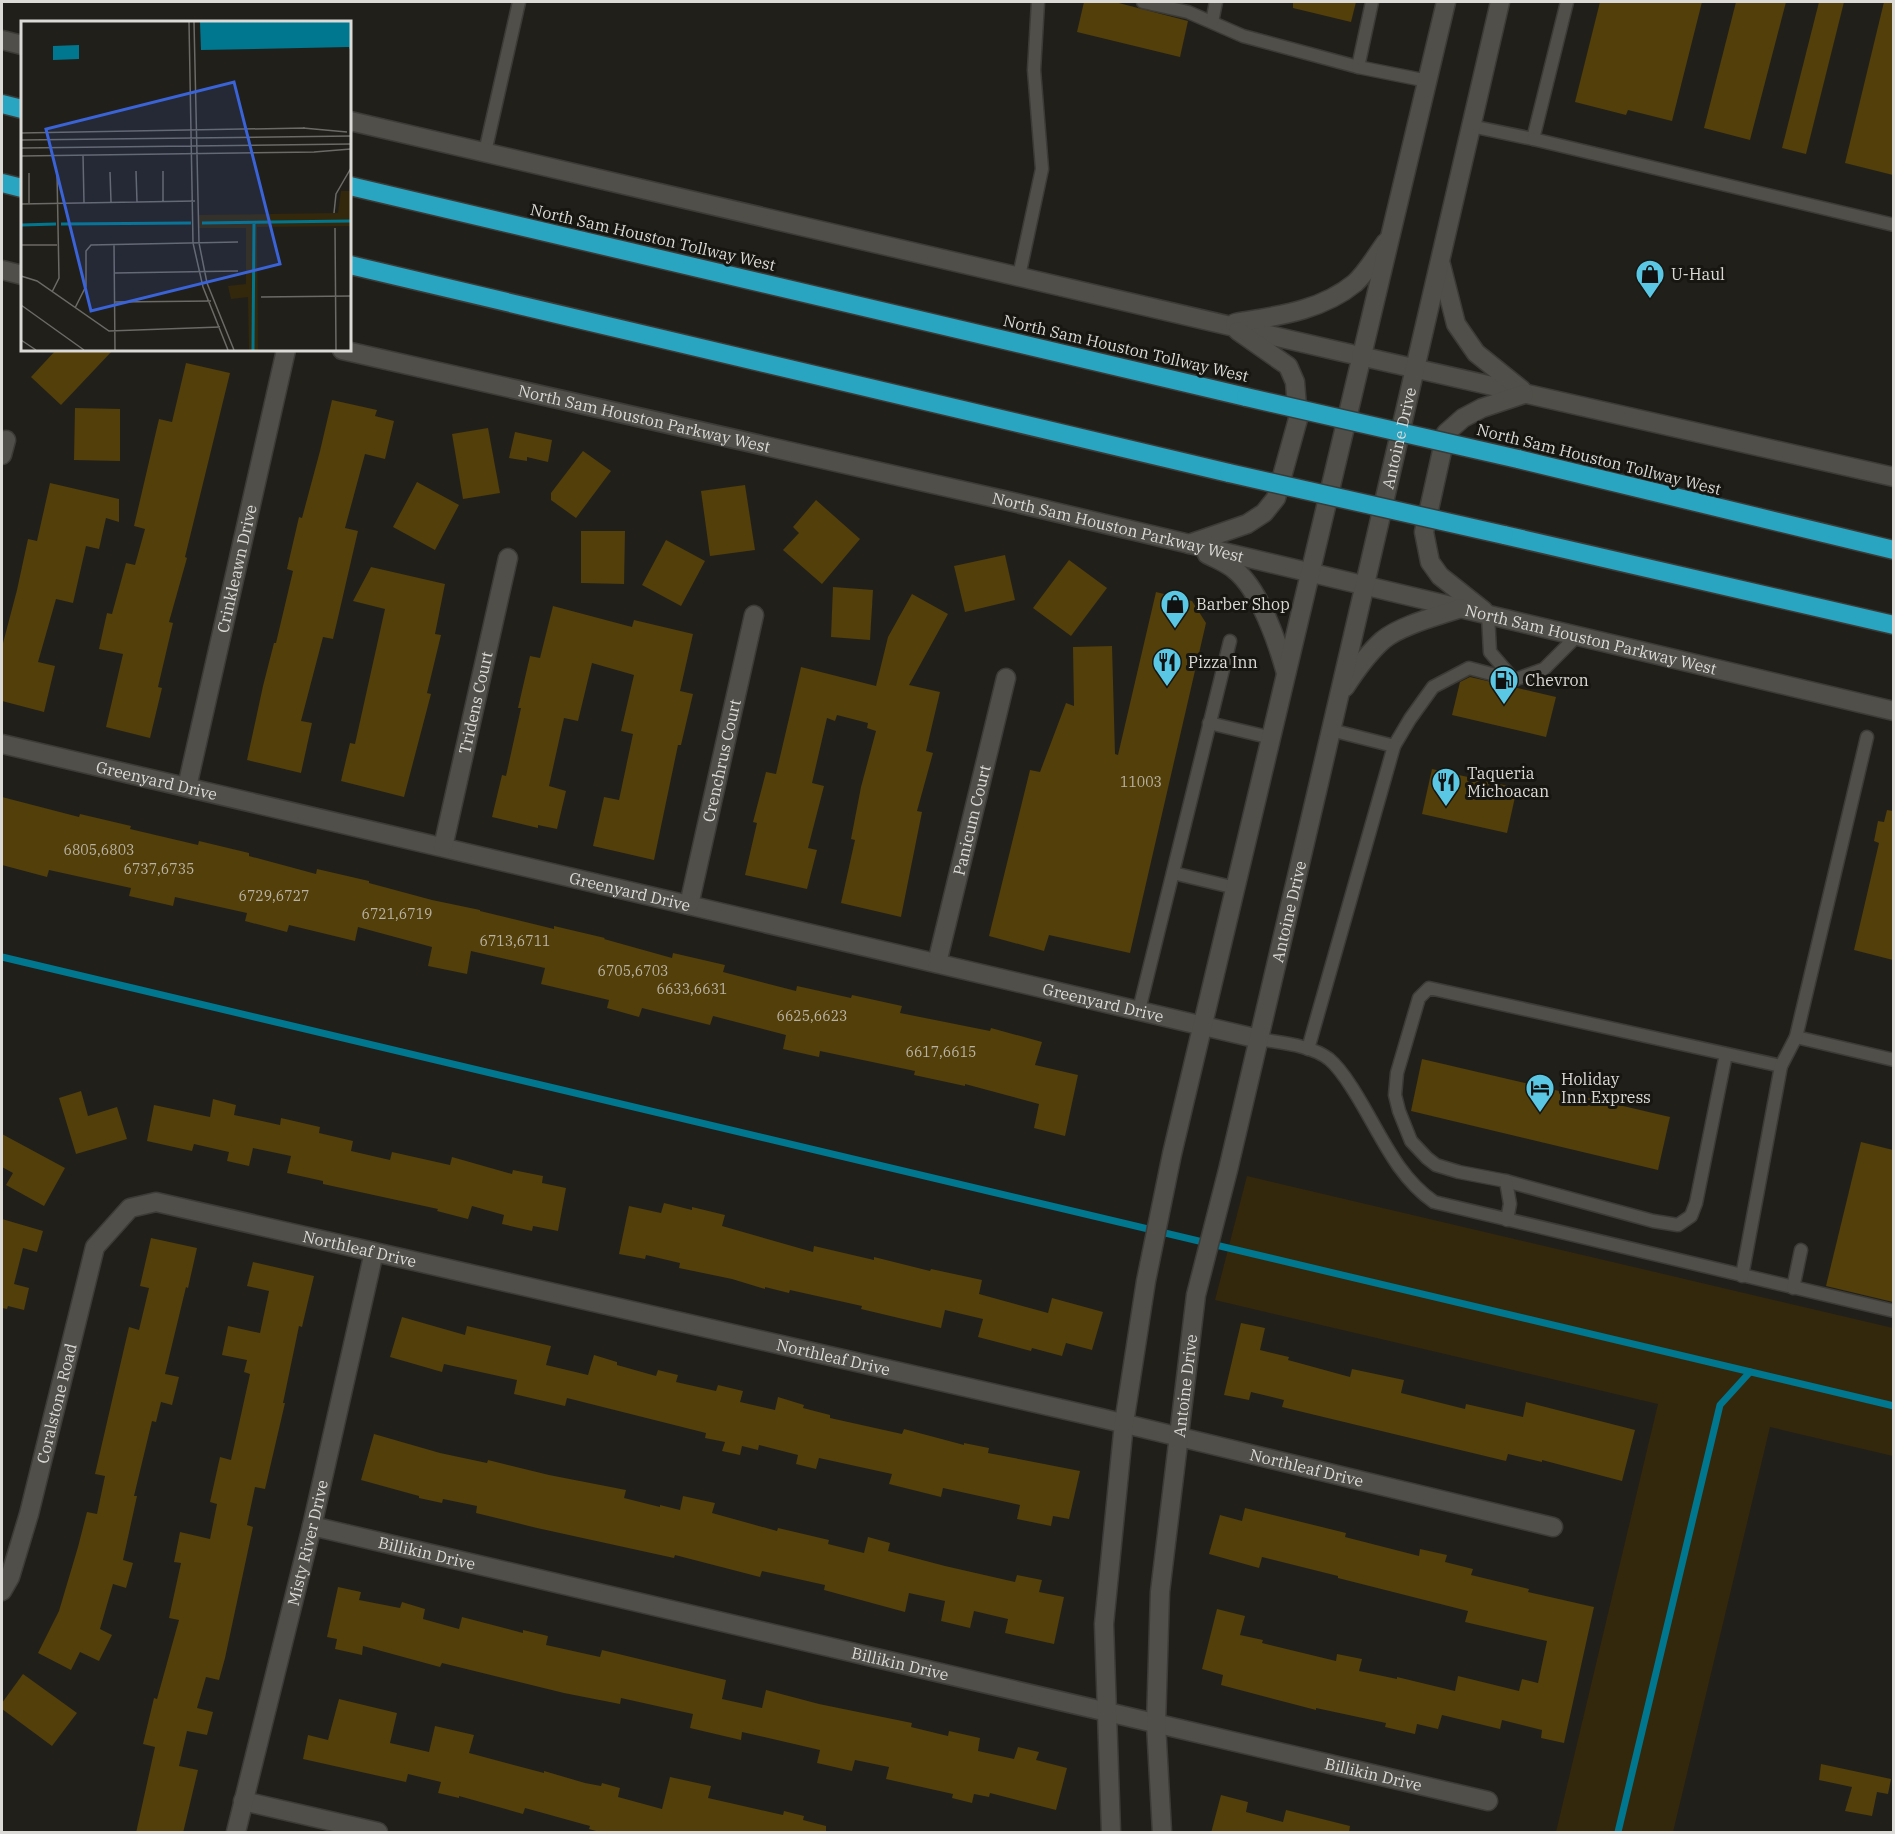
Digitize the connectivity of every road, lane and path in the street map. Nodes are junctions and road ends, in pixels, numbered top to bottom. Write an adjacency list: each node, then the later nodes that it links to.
1 (519, 2): 19 (lane)
2 (1038, 2): 29 (lane)
3 (1143, 2): 9 (lane)
4 (1216, 2): 9 (lane)
5 (1372, 2): 12 (lane)
6 (1446, 2): 13 (main road)
7 (1500, 2): 17 (main road, Antoine Drive)
8 (1567, 2): 18 (lane)
9 (1212, 22): 12 (lane)
10 (2, 40): 11 (main road)
11 (21, 45)
12 (1358, 67): 13 (lane)
13 (1428, 81): 24 (main road)
14 (2, 104): 15 (highway)
15 (21, 109)
16 (351, 121): 19 (main road)
17 (1471, 126): 18 (lane); 25 (main road, Antoine Drive)
18 (1533, 139): 23 (lane)
19 (485, 152): 29 (main road)
20 (2, 183): 22 (highway)
21 (351, 186): 38 (highway, North Sam Houston Tollway West, bridge)
22 (21, 188)
23 (1893, 225)
24 (1392, 232): 30 (main road); 33 (main road)
25 (1440, 260): 34 (main road, Antoine Drive); 35 (main road)
26 (351, 265): 45 (highway, bridge)
27 (2, 270): 28 (main road)
28 (21, 275)
29 (1019, 276): 30 (main road)
30 (1228, 325): 33 (main road); 37 (main road)
31 (286, 351): 59 (main road, Crinkleawn Drive)
32 (346, 351): 37 (main road, North Sam Houston Parkway West)
33 (1363, 356): 34 (main road); 40 (main road)
34 (1415, 368): 35 (main road); 41 (main road, Antoine Drive)
35 (1526, 393): 36 (main road); 44 (main road)
36 (1893, 477)
37 (1190, 544): 40 (main road, North Sam Houston Parkway West); 48 (main road)
38 (1893, 550)
39 (508, 558): 60 (main road, Tridens Court)
40 (1311, 573): 41 (main road, North Sam Houston Parkway West); 48 (main road)
41 (1364, 585): 42 (main road, North Sam Houston Parkway West); 51 (main road, Antoine Drive)
42 (1461, 608): 44 (main road, North Sam Houston Parkway West); 51 (main road)
43 (754, 615): 63 (main road, Crenchrus Court)
44 (1488, 615): 46 (main road, North Sam Houston Parkway West); 50 (lane)
45 (1893, 625)
46 (1577, 636): 50 (lane); 52 (main road, North Sam Houston Parkway West)
47 (1230, 641): 53 (lane)
48 (1287, 675): 56 (main road)
49 (1006, 678): 64 (main road, Panicum Court)
50 (1514, 680): 58 (lane)
51 (1338, 696): 54 (main road, Antoine Drive)
52 (1893, 711)
53 (1209, 723): 56 (lane); 61 (lane)
54 (1331, 730): 58 (lane); 68 (main road, Antoine Drive)
55 (1867, 737): 67 (lane)
56 (1272, 738): 62 (main road)
57 (2, 744): 59 (main road, Greenyard Drive)
58 (1394, 746): 69 (lane)
59 (187, 787): 60 (main road, Greenyard Drive)
60 (443, 847): 63 (main road, Greenyard Drive)
61 (1173, 873): 62 (lane); 65 (lane)
62 (1236, 888): 66 (main road)
63 (689, 905): 64 (main road, Greenyard Drive)
64 (937, 963): 65 (main road, Greenyard Drive)
65 (1139, 1010): 66 (main road, Greenyard Drive)
66 (1203, 1026): 68 (main road, Greenyard Drive); 81 (main road)
67 (1796, 1037): 71 (lane); 72 (lane)
68 (1259, 1039): 69 (lane); 82 (main road, Antoine Drive)
69 (1308, 1049): 75 (lane)
70 (1726, 1054): 72 (lane); 73 (lane); 73 (lane)
71 (1893, 1060)
72 (1781, 1066): 78 (lane)
73 (1506, 1181): 75 (lane)
74 (118, 1220): 77 (main road, Northleaf Drive); 85 (main road, Coralstone Road)
75 (1507, 1220): 78 (lane)
76 (1801, 1250): 79 (lane)
77 (374, 1252): 81 (main road, Northleaf Drive); 83 (main road, Misty River Drive)
78 (1742, 1276): 79 (lane)
79 (1793, 1288): 80 (lane)
80 (1893, 1311)
81 (1124, 1424): 82 (main road, Northleaf Drive); 86 (main road)
82 (1178, 1437): 84 (main road, Northleaf Drive); 87 (main road, Antoine Drive)
83 (312, 1526): 86 (main road, Billikin Drive); 88 (main road, Misty River Drive)
84 (1553, 1527)
85 (2, 1591)
86 (1106, 1711): 87 (main road, Billikin Drive); 92 (main road)
87 (1156, 1724): 89 (main road, Billikin Drive); 93 (main road, Antoine Drive)
88 (243, 1801): 90 (main road, Misty River Drive); 91 (main road)
89 (1488, 1801)
90 (236, 1833)
91 (378, 1833)
92 (1111, 1833)
93 (1162, 1833)

